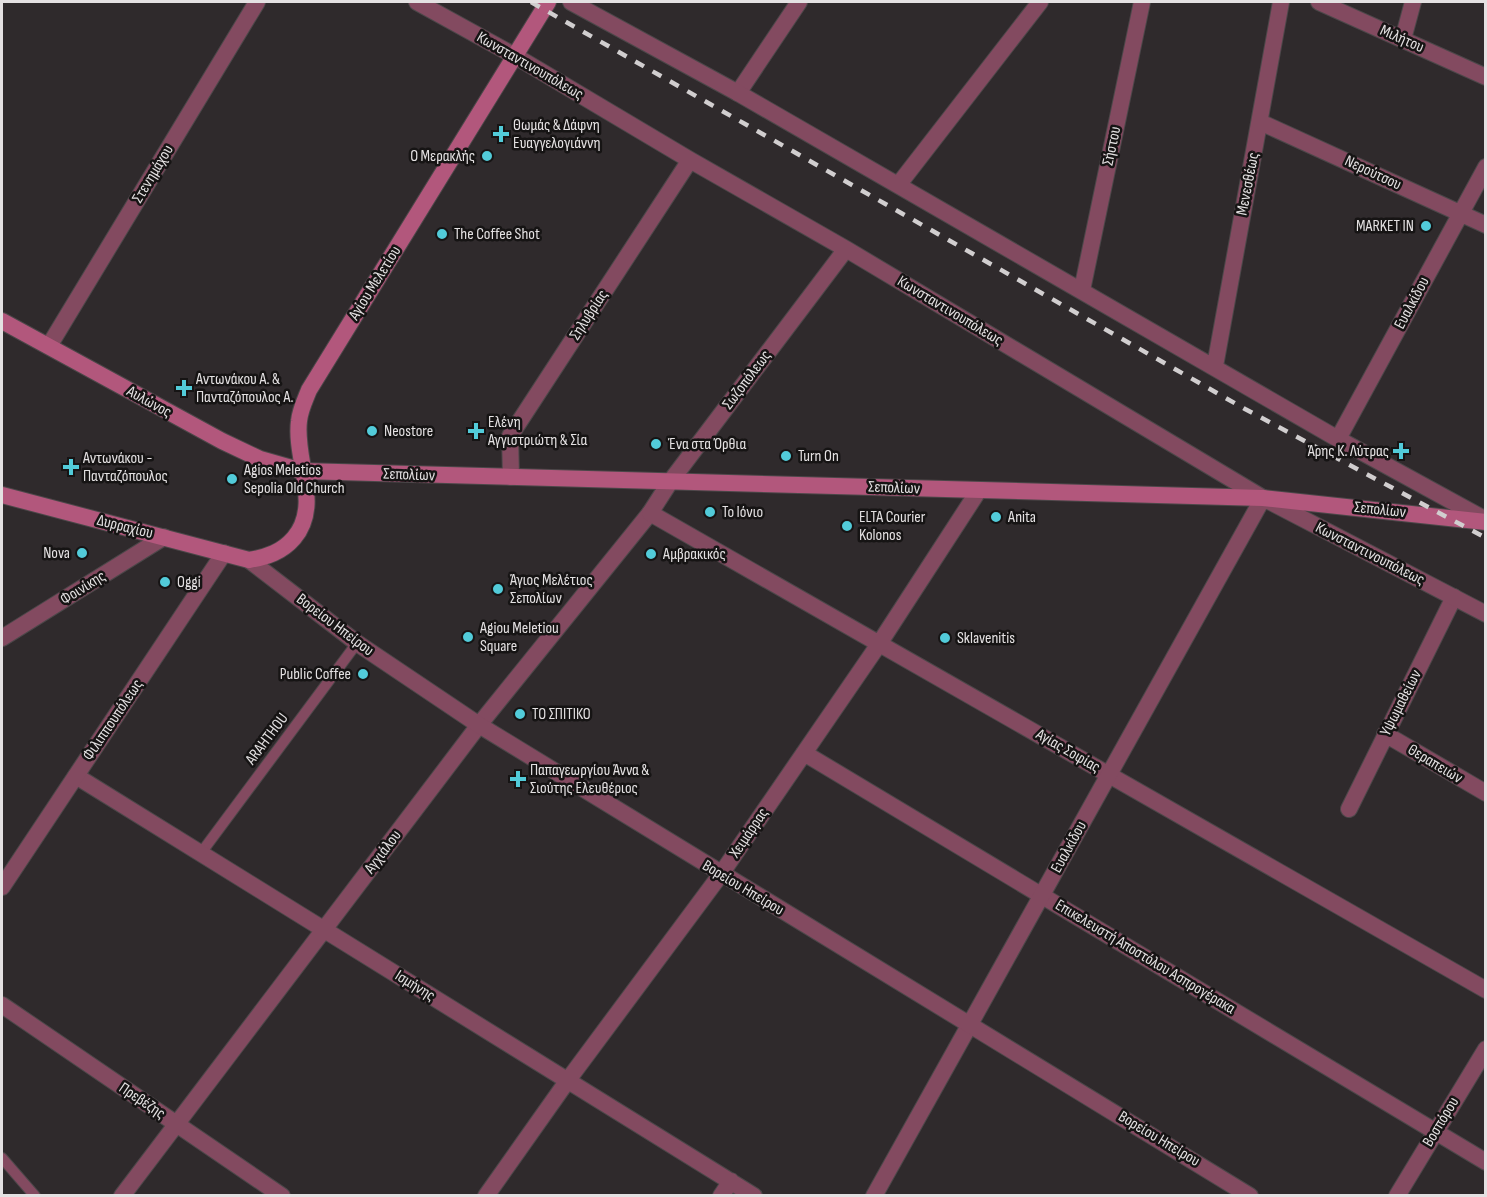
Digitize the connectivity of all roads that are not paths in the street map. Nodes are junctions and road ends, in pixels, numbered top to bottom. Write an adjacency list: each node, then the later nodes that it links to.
1 (257, 2): 24 (street, Στενημάχου)
2 (417, 2): 12 (street, Κωνσταντινουπόλεως)
3 (548, 2): 12 (main road, Αγίου Μελετίου)
4 (571, 2): 14 (street)
5 (799, 2): 14 (street)
6 (1040, 2): 18 (street)
7 (1142, 2): 22 (street, Σήστου)
8 (1281, 2): 15 (street, Μενεσθέως)
9 (1319, 2): 11 (street, Μιλήτου)
10 (1413, 2): 11 (street)
11 (1403, 39): 13 (street, Μιλήτου)
12 (515, 56): 16 (street, Κωνσταντινουπόλεως); 27 (main road, Αγίου Μελετίου)
13 (1485, 77)
14 (738, 93): 18 (street)
15 (1260, 122): 19 (street, Νερούτσου); 25 (street, Μενεσθέως)
16 (690, 160): 21 (street, Κωνσταντινουπόλεως); 28 (street, Σηλυβρίας)
17 (1485, 167): 19 (street, Ευαλκίδου)
18 (899, 184): 22 (street)
19 (1460, 213): 20 (street, Νερούτσου); 26 (street, Ευαλκίδου)
20 (1485, 225)
21 (846, 249): 29 (street, Σωζοπόλεως); 32 (street, Κωνσταντινουπόλεως)
22 (1082, 290): 25 (street)
23 (2, 321): 24 (main road, Αυλώνος)
24 (49, 346): 27 (main road, Αυλώνος)
25 (1215, 366): 26 (street)
26 (1338, 439): 34 (street)
27 (302, 471): 28 (main road, Σεπολίων); 37 (main road, Αγίου Μελετίου)
28 (511, 477): 29 (main road, Σεπολίων)
29 (670, 482): 30 (main road, Σεπολίων); 33 (street, Σωζοπόλεως)
30 (980, 490): 32 (main road, Σεπολίων); 42 (street, Χειμάρρας)
31 (2, 495): 35 (main road, Δυρραχίου)
32 (1263, 498): 34 (main road, Σεπολίων); 38 (street, Κωνσταντινουπόλεως); 46 (street, Ευαλκίδου)
33 (650, 513): 42 (street, Αγίας Σοφίας); 43 (street, Αγχιάλου)
34 (1485, 521)
35 (164, 537): 36 (main road, Δυρραχίου); 40 (street, Φοινίκης)
36 (225, 553): 37 (main road, Δυρραχίου); 47 (street, Φιλιππουπόλεως)
37 (249, 560): 41 (street, Βορείου Ηπείρου)
38 (1454, 597): 39 (street, Κωνσταντινουπόλεως); 44 (street, Υψωμαθείων)
39 (1485, 614)
40 (2, 639)
41 (357, 643): 43 (street, Βορείου Ηπείρου); 50 (lane, ARAHTHOU)
42 (879, 644): 45 (street, Χειμάρρας); 46 (street, Αγίας Σοφίας)
43 (479, 726): 51 (street, Βορείου Ηπείρου); 54 (street, Αγχιάλου)
44 (1385, 734): 48 (street, Θεραπειών); 49 (street, Υψωμαθείων)
45 (804, 753): 51 (street, Χειμάρρας); 53 (street, Επικελευστή Αποστόλου Ασπρογέρακα)
46 (1109, 775): 53 (street, Ευαλκίδου); 55 (street, Αγίας Σοφίας)
47 (76, 776): 50 (street, Ισμήνης); 52 (street, Φιλιππουπόλεως)
48 (1485, 793)
49 (1348, 809)
50 (201, 853): 54 (street, Ισμήνης)
51 (721, 874): 57 (street, Βορείου Ηπείρου); 59 (street, Χειμάρρας)
52 (2, 887)
53 (1041, 895): 57 (street, Ευαλκίδου); 61 (street, Επικελευστή Αποστόλου Ασπρογέρακα)
54 (324, 930): 59 (street, Ισμήνης); 60 (street, Αγχιάλου)
55 (1485, 990)
56 (2, 1005): 60 (street, Πρεβέζης)
57 (970, 1024): 71 (street, Ευαλκίδου); 72 (street, Βορείου Ηπείρου)
58 (1485, 1049): 61 (street, Βοσπόρου)
59 (568, 1080): 64 (street, Ισμήνης); 68 (street, Χειμάρρας)
60 (176, 1124): 66 (street, Αγχιάλου); 67 (street, Πρεβέζης)
61 (1436, 1132): 63 (street, Επικελευστή Αποστόλου Ασπρογέρακα); 73 (street, Βοσπόρου)
62 (2, 1158): 65 (lane)
63 (1485, 1162)
64 (731, 1181): 69 (street); 70 (street, Ισμήνης)
65 (35, 1196)
66 (122, 1196)
67 (282, 1196)
68 (486, 1196)
69 (721, 1196)
70 (754, 1196)
71 (874, 1196)
72 (1251, 1196)
73 (1397, 1196)

